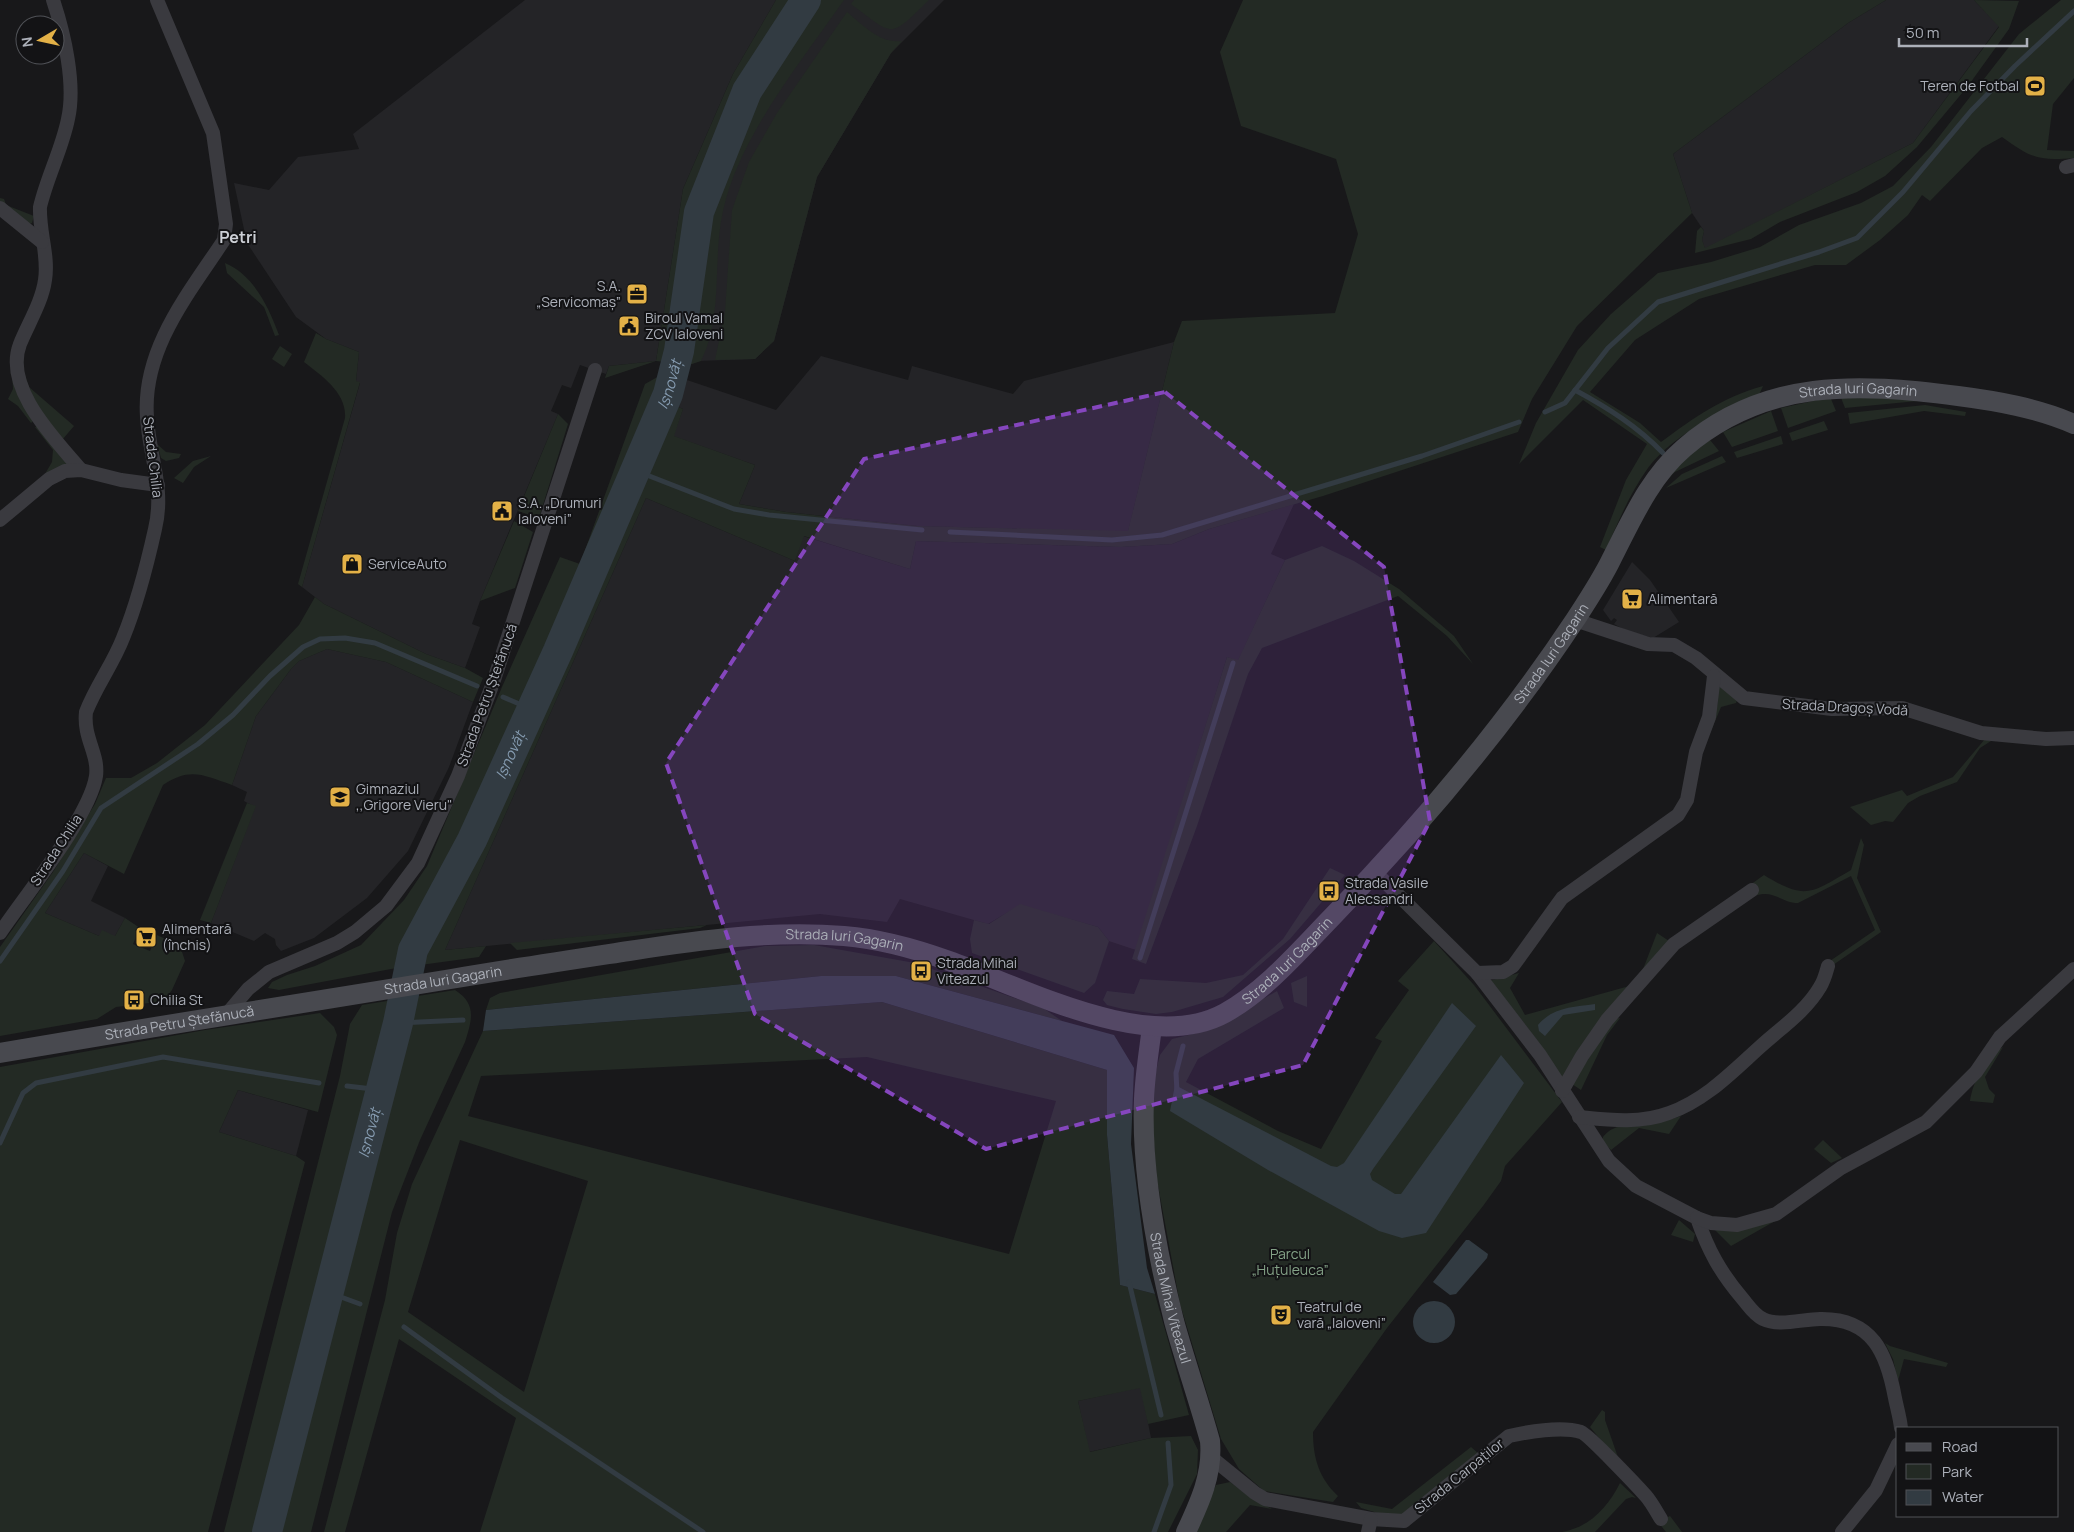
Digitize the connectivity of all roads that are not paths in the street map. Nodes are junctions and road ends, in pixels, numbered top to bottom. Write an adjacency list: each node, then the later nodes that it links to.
1 (54, 0): 4 (street)
2 (157, 0): 8 (street, Strada Chilia)
3 (0, 208): 4 (street)
4 (42, 242): 7 (street)
5 (594, 370): 20 (street, Strada Petru Ştefănucă)
6 (2074, 424): 10 (main road, Strada Iuri Gagarin)
7 (81, 470): 8 (street); 9 (street)
8 (158, 484): 15 (street, Strada Chilia)
9 (0, 520)
10 (1575, 620): 11 (street, Strada Dragoș Vodă); 13 (main road, Strada Iuri Gagarin)
11 (1714, 676): 12 (street, Strada Dragoș Vodă); 18 (street)
12 (2074, 738)
13 (1376, 872): 18 (street); 21 (main road, Strada Iuri Gagarin)
14 (1752, 890): 23 (street)
15 (0, 933)
16 (1828, 966): 24 (street)
17 (2074, 969): 25 (street)
18 (1476, 974): 23 (street)
19 (359, 993): 20 (main road, Strada Petru Ștefănucă); 21 (main road, Strada Iuri Gagarin)
20 (226, 1015): 22 (main road, Strada Petru Ștefănucă)
21 (1152, 1027): 28 (main road, Strada Mihai Viteazul)
22 (0, 1053)
23 (1562, 1091): 24 (street)
24 (1579, 1117): 25 (street)
25 (1697, 1218): 26 (street)
26 (1901, 1427)
27 (1896, 1448): 32 (street)
28 (1212, 1458): 30 (street, Strada Carpaților); 31 (main road, Strada Mihai Viteazul)
29 (1661, 1519): 30 (street, Strada Carpaților)
30 (1369, 1525)
31 (1186, 1532)
32 (1842, 1532)

